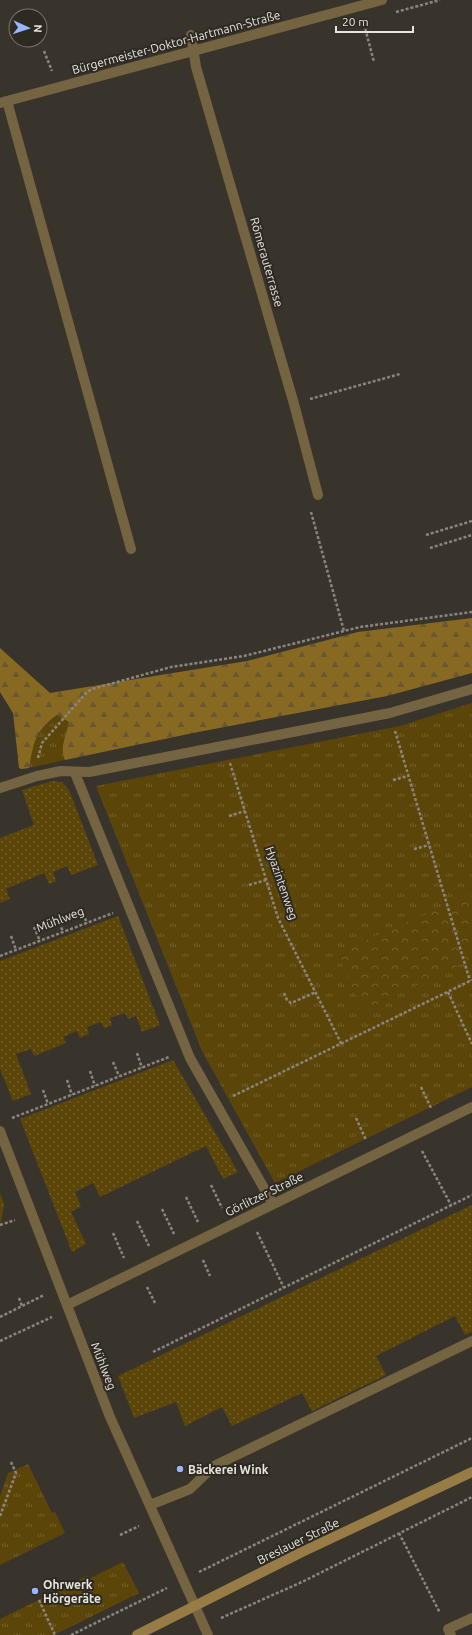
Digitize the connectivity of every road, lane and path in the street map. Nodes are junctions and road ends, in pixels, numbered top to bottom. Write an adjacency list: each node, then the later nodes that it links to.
1 (382, 0): 2 (street, Bürgermeister-Doktor-Hartmann-Straße)
2 (361, 6): 4 (street, Bürgermeister-Doktor-Hartmann-Straße); 6 (path)
3 (191, 36): 4 (street, Römerauterrasse)
4 (195, 50): 8 (street, Bürgermeister-Doktor-Hartmann-Straße); 10 (street, Römerauterrasse)
5 (44, 51): 7 (path)
6 (374, 62)
7 (52, 73)
8 (4, 102): 16 (street)
9 (400, 374): 10 (path)
10 (294, 404): 11 (street, Römerauterrasse)
11 (318, 495): 18 (path)
12 (472, 521): 13 (path)
13 (426, 535)
14 (472, 535): 15 (path)
15 (430, 548)
16 (131, 549)
17 (472, 612): 18 (path)
18 (344, 631): 22 (path)
19 (472, 689): 20 (street)
20 (390, 713): 21 (street); 24 (path)
21 (225, 745): 23 (street); 27 (path, Hyazintenweg)
22 (36, 766)
23 (75, 773): 26 (street); 33 (street)
24 (408, 776): 25 (path); 29 (path)
25 (393, 780)
26 (0, 788)
27 (245, 811): 28 (path); 31 (path, Hyazintenweg)
28 (229, 816)
29 (429, 845): 30 (path); 43 (path)
30 (414, 849)
31 (266, 880): 32 (path); 44 (path, Hyazintenweg)
32 (249, 885)
33 (128, 907): 36 (path, Mühlweg); 49 (street)
34 (81, 909): 36 (path)
35 (58, 918): 38 (path)
36 (87, 923): 38 (path, Mühlweg)
37 (34, 927): 40 (path)
38 (63, 932): 40 (path, Mühlweg)
39 (11, 936): 41 (path)
40 (40, 941): 41 (path, Mühlweg)
41 (16, 950): 42 (path, Mühlweg)
42 (0, 956)
43 (471, 980): 45 (path)
44 (316, 992): 46 (path); 47 (path, Hyazintenweg)
45 (448, 992): 47 (path); 48 (path)
46 (284, 993)
47 (342, 1044): 61 (path)
48 (472, 1044)
49 (187, 1050): 52 (path); 61 (street)
50 (137, 1053): 52 (path)
51 (113, 1062): 54 (path)
52 (142, 1068): 54 (path)
53 (90, 1071): 56 (path)
54 (119, 1076): 56 (path)
55 (67, 1080): 59 (path)
56 (95, 1086): 59 (path)
57 (421, 1087): 64 (path)
58 (43, 1090): 60 (path)
59 (72, 1095): 60 (path)
60 (48, 1104): 63 (path)
61 (216, 1105): 70 (street)
62 (472, 1107): 64 (street, Görlitzer Straße)
63 (7, 1120)
64 (439, 1123): 66 (street, Görlitzer Straße)
65 (0, 1131): 81 (street, Mühlweg)
66 (414, 1135): 70 (street, Görlitzer Straße); 71 (path)
67 (211, 1186): 75 (path)
68 (472, 1195): 71 (path)
69 (186, 1197): 77 (path)
70 (272, 1204): 73 (street, Görlitzer Straße)
71 (451, 1205): 82 (path)
72 (162, 1209): 78 (path)
73 (248, 1216): 75 (street, Görlitzer Straße); 82 (path)
74 (137, 1221): 79 (path)
75 (230, 1224): 77 (street, Görlitzer Straße)
76 (112, 1233): 80 (path)
77 (206, 1236): 78 (street, Görlitzer Straße)
78 (181, 1249): 79 (street, Görlitzer Straße)
79 (156, 1261): 80 (street, Görlitzer Straße)
80 (132, 1273): 85 (street, Görlitzer Straße)
81 (60, 1287): 84 (path); 85 (street, Mühlweg)
82 (284, 1288): 89 (path)
83 (19, 1298): 84 (path)
84 (22, 1306): 86 (path)
85 (68, 1307): 87 (path); 94 (street, Mühlweg)
86 (0, 1316)
87 (0, 1340)
88 (472, 1341): 94 (street)
89 (153, 1352)
90 (472, 1438): 97 (path)
91 (11, 1462): 95 (path)
92 (472, 1472): 99 (main road, Breslauer Straße)
93 (472, 1498): 96 (path)
94 (150, 1505): 97 (street, Mühlweg)
95 (0, 1516)
96 (399, 1533): 101 (path); 102 (path)
97 (183, 1580): 99 (street, Mühlweg); 104 (path)
98 (39, 1600): 103 (path)
99 (195, 1606): 101 (street, Mühlweg); 105 (main road, Breslauer Straße)
100 (472, 1618): 102 (street)
101 (206, 1631)
102 (450, 1632)
103 (55, 1635)
104 (71, 1635)
105 (137, 1635)

